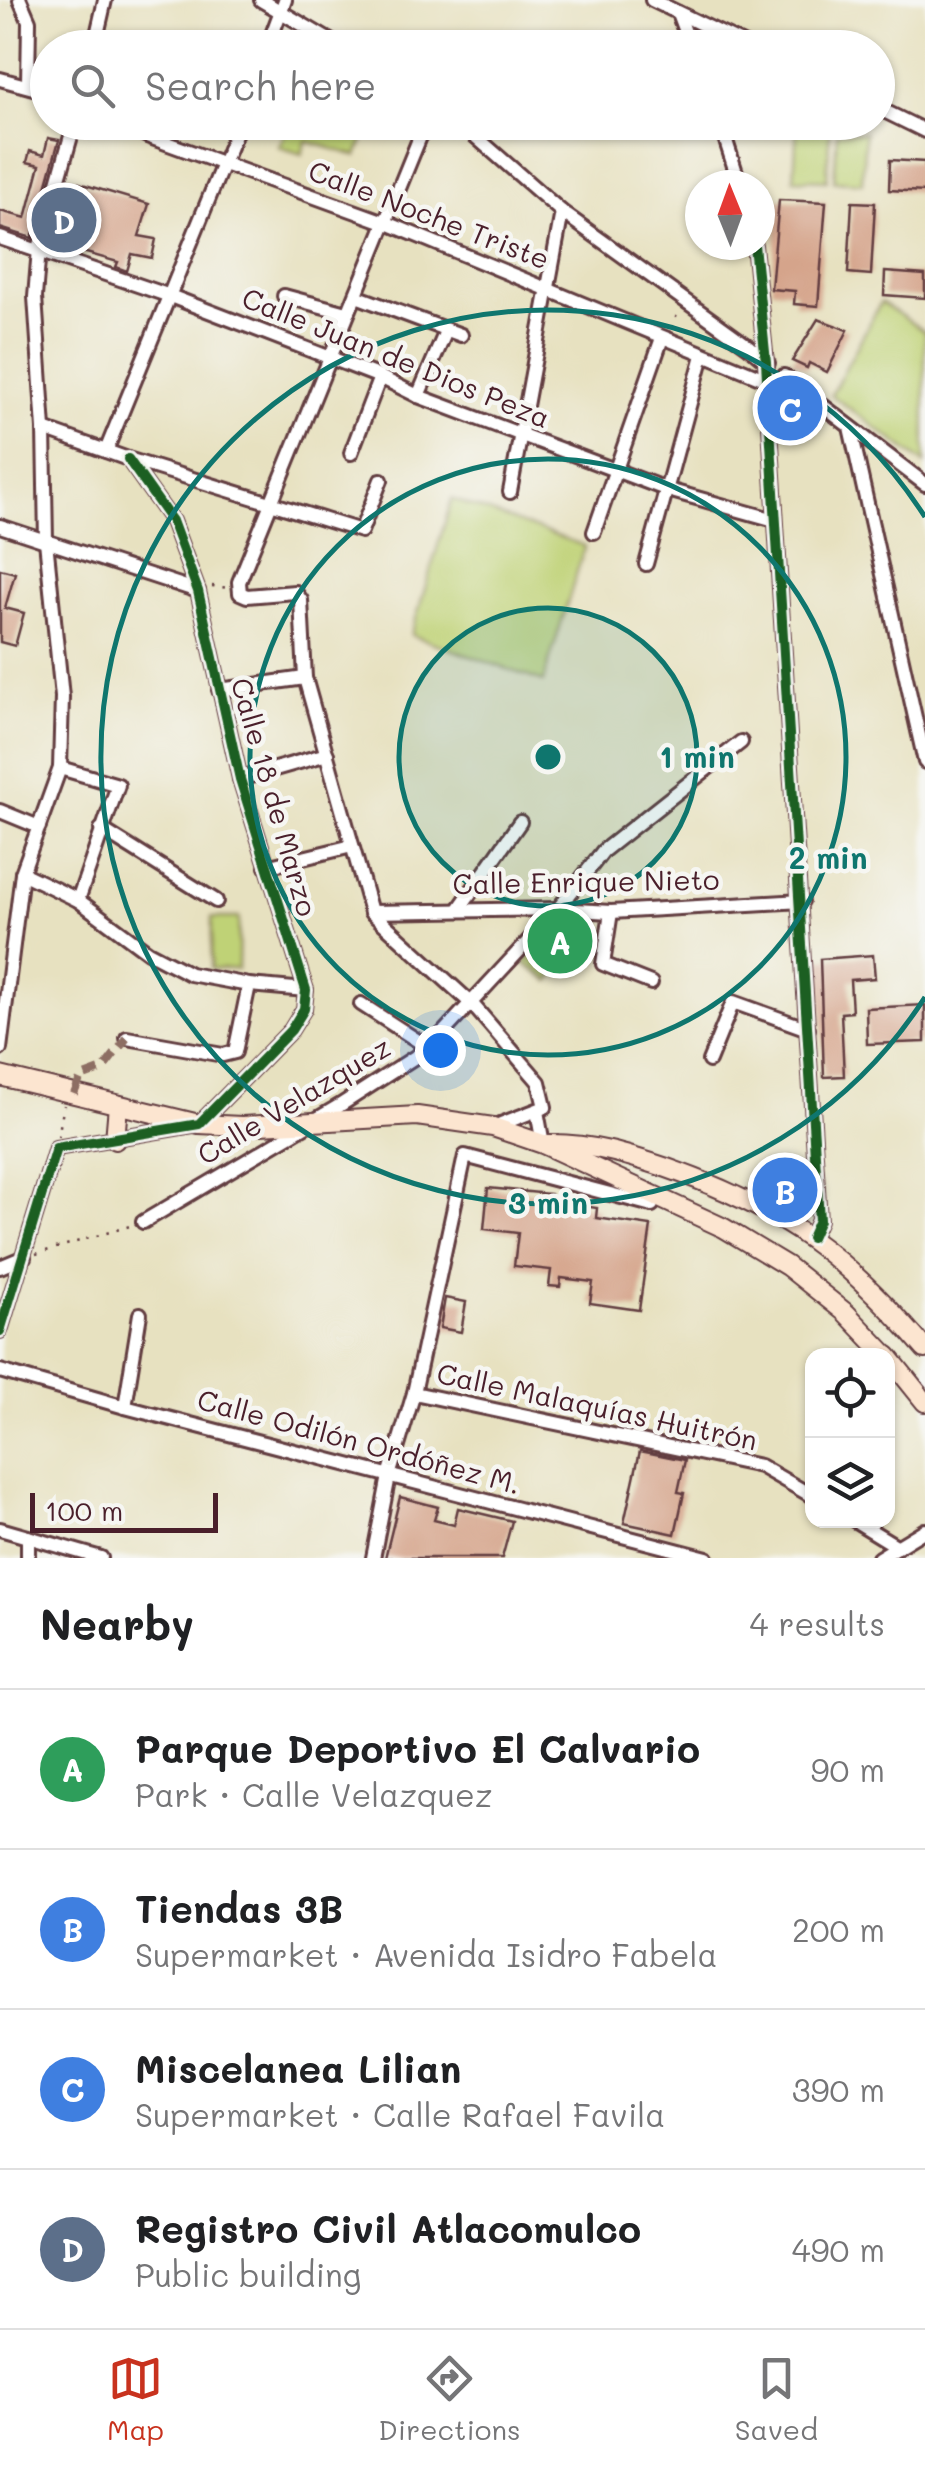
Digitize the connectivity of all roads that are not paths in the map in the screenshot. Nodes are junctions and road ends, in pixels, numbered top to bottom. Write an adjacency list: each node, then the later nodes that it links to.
1 (20, 0): 13 (street)
2 (105, 0): 7 (street)
3 (261, 0): 5 (street)
4 (652, 0): 6 (street)
5 (283, 5): 8 (street); 9 (street)
6 (678, 13): 10 (street); 11 (street)
7 (98, 30)
8 (274, 30)
9 (317, 30)
10 (685, 30)
11 (713, 30)
12 (0, 79): 13 (street)
13 (28, 86)
14 (895, 116): 15 (street)
15 (925, 131)
16 (71, 140): 27 (street)
17 (159, 140): 22 (street, Calle Noche Triste)
18 (233, 140): 22 (street)
19 (419, 140): 25 (street)
20 (482, 140): 24 (street)
21 (726, 140): 23 (street)
22 (225, 163): 25 (street, Calle Noche Triste); 30 (street)
23 (735, 170)
24 (562, 212): 29 (street); 39 (street)
25 (387, 224): 29 (street, Calle Noche Triste); 32 (street)
26 (0, 238): 27 (street, Calle Juan de Dios Peza)
27 (39, 249): 30 (street, Calle Juan de Dios Peza); 45 (street)
28 (756, 260): 39 (street)
29 (548, 289): 36 (street, Calle Noche Triste); 46 (street)
30 (170, 296): 38 (street, Calle Juan de Dios Peza); 47 (street)
31 (284, 296): 33 (street)
32 (356, 296): 33 (street); 34 (street)
33 (347, 314): 38 (street)
34 (446, 331): 35 (street); 43 (street)
35 (461, 335)
36 (665, 339): 37 (street, Calle Noche Triste); 50 (street)
37 (703, 355): 42 (street, Calle Noche Triste); 53 (street)
38 (331, 358): 40 (street, Calle Juan de Dios Peza); 55 (street)
39 (766, 362): 41 (street); 42 (street)
40 (380, 377): 43 (street, Calle Juan de Dios Peza); 48 (street)
41 (788, 379): 42 (street, Calle Noche Triste); 44 (street)
42 (766, 380): 56 (street)
43 (418, 396): 46 (street, Calle Juan de Dios Peza)
44 (850, 427): 52 (street); 66 (street)
45 (44, 429): 47 (street); 59 (street)
46 (519, 434): 50 (street, Calle Juan de Dios Peza); 54 (street)
47 (106, 451): 49 (street)
48 (351, 453)
49 (128, 459): 55 (street); 61 (street, Calle 18 de Marzo)
50 (616, 470): 53 (street, Calle Juan de Dios Peza); 58 (street)
51 (382, 480): 55 (street)
52 (925, 484)
53 (668, 490): 56 (street, Calle Juan de Dios Peza); 60 (street)
54 (510, 492)
55 (273, 501): 62 (street)
56 (776, 520): 78 (street)
57 (0, 526): 59 (street)
58 (594, 532)
59 (46, 541): 61 (street); 67 (street)
60 (646, 564)
61 (197, 587): 63 (street, Calle 18 de Marzo)
62 (305, 678): 63 (street); 65 (street)
63 (219, 690): 68 (street, Calle 18 de Marzo)
64 (741, 742): 80 (street, Calle Velazquez)
65 (327, 754): 68 (street); 73 (street)
66 (925, 762)
67 (60, 768): 71 (street); 72 (street)
68 (240, 779): 74 (street, Calle 18 de Marzo)
69 (0, 811): 71 (street)
70 (520, 822): 79 (street)
71 (39, 828): 75 (street)
72 (101, 829): 76 (street); 77 (street)
73 (352, 846): 74 (street); 81 (street)
74 (266, 867): 85 (street, Calle 18 de Marzo)
75 (22, 873): 76 (street); 91 (street)
76 (78, 900): 84 (street)
77 (216, 901)
78 (802, 901): 82 (street, Calle Enrique Nieto); 88 (street)
79 (459, 909): 80 (street, Calle Enrique Nieto); 81 (street, Calle Enrique Nieto)
80 (558, 909): 82 (street, Calle Enrique Nieto); 87 (street, Calle Velazquez)
81 (371, 912): 87 (street)
82 (611, 912): 83 (street)
83 (651, 983)
84 (248, 985): 85 (street); 89 (street)
85 (306, 990): 97 (street)
86 (361, 1004): 90 (street)
87 (472, 1004): 90 (street, Calle Velazquez); 95 (street)
88 (808, 1030): 92 (street); 104 (street)
89 (127, 1038)
90 (429, 1048): 96 (street, Calle Velazquez)
91 (0, 1050)
92 (709, 1061)
93 (0, 1076): 94 (main road)
94 (118, 1105): 97 (main road); 99 (main road)
95 (536, 1111): 98 (street); 100 (street)
96 (311, 1121): 97 (main road); 98 (main road); 103 (street, Calle Velazquez)
97 (200, 1124): 99 (street)
98 (494, 1126): 100 (main road)
99 (115, 1140): 105 (street)
100 (543, 1144): 101 (main road); 102 (main road)
101 (672, 1170): 102 (main road); 104 (main road)
102 (654, 1197): 109 (main road); 113 (street)
103 (144, 1222)
104 (810, 1238): 110 (main road)
105 (24, 1257): 106 (street); 108 (street)
106 (0, 1267)
107 (140, 1314): 115 (street)
108 (0, 1330)
109 (879, 1348)
110 (925, 1349)
111 (895, 1366): 114 (main road)
112 (0, 1371): 115 (street, Calle Odilón Ordóñez M.)
113 (414, 1393): 116 (street, Calle Malaquías Huitrón); 117 (street, Calle Malaquías Huitrón)
114 (925, 1402)
115 (125, 1406): 116 (street, Calle Odilón Ordóñez M.)
116 (389, 1476): 125 (street, Calle Malaquías Huitrón); 126 (street, Calle Odilón Ordóñez M.)
117 (805, 1492)
118 (868, 1528): 122 (street)
119 (0, 1530): 121 (street)
120 (925, 1530): 122 (street)
121 (28, 1537): 123 (street); 124 (street)
122 (898, 1546): 127 (street)
123 (28, 1558)
124 (102, 1558)
125 (372, 1558)
126 (707, 1558)
127 (879, 1558)

